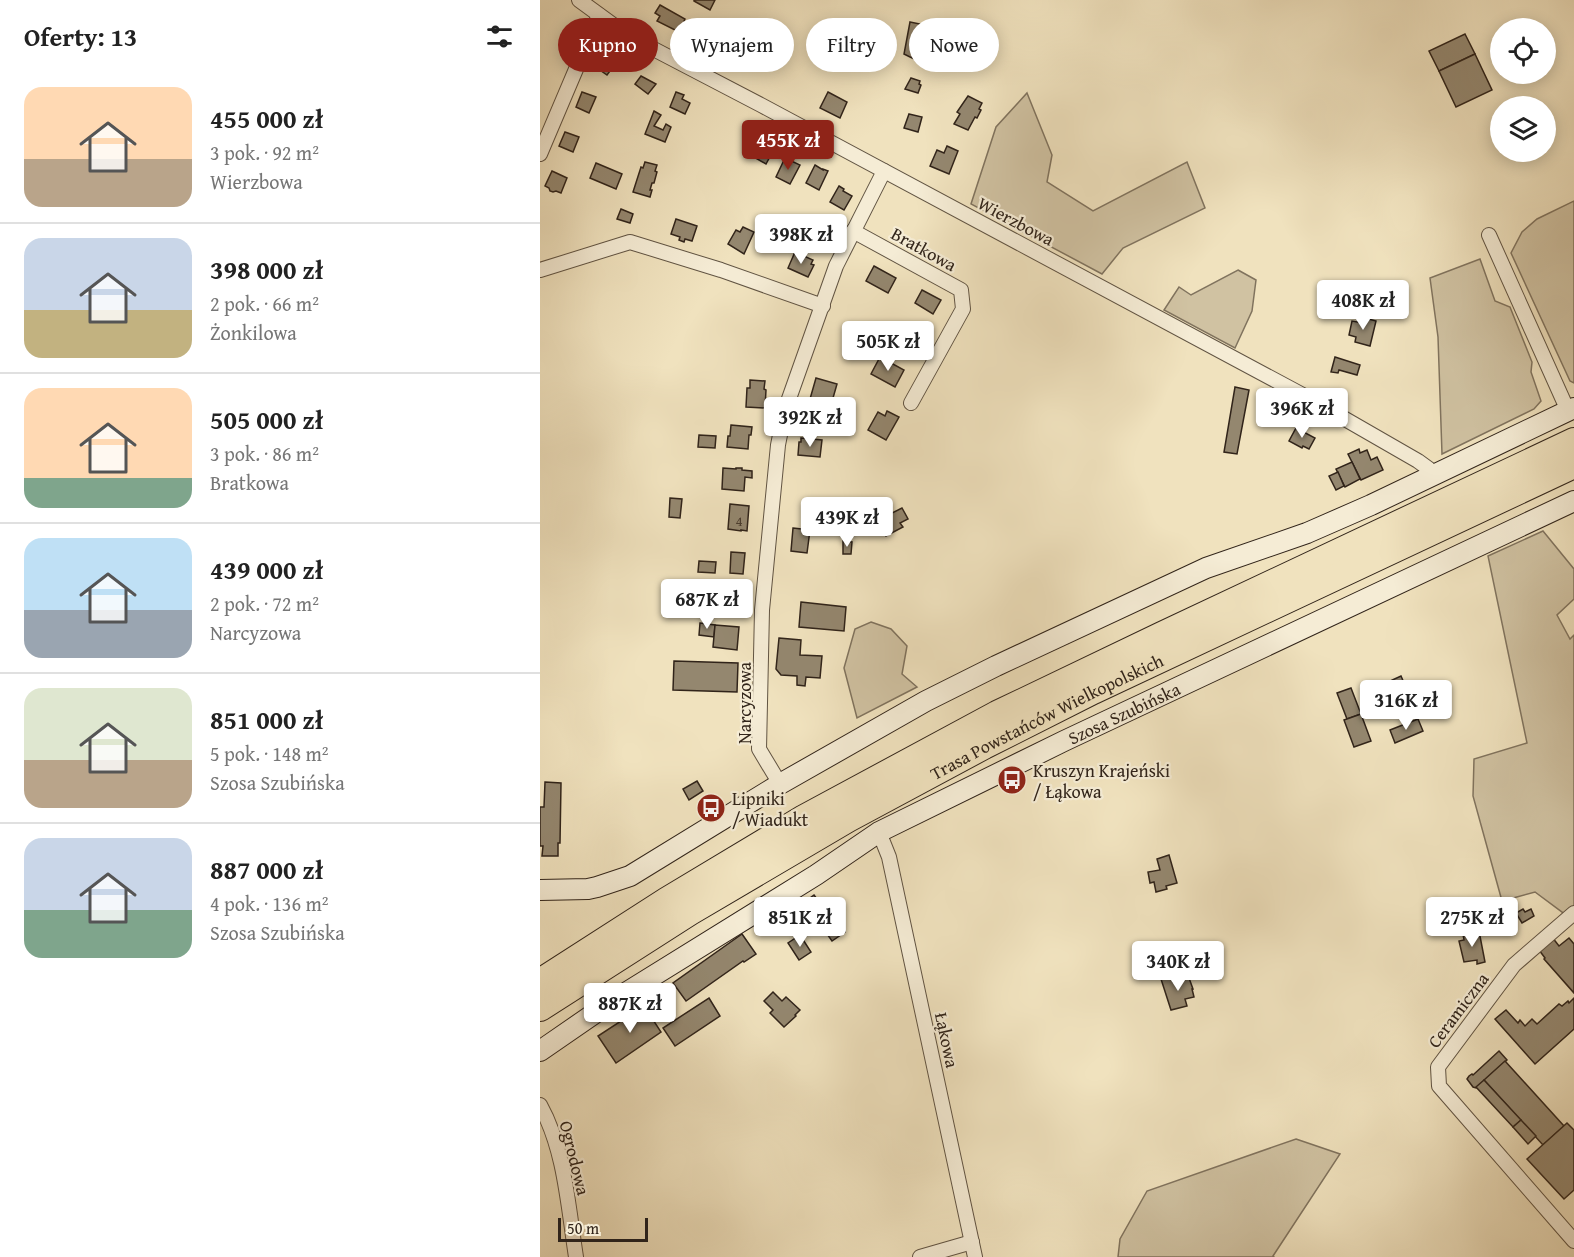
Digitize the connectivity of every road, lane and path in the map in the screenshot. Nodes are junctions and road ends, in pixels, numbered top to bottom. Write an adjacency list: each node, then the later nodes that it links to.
1 (579, 0): 2 (street, Wierzbowa)
2 (599, 15): 3 (street); 4 (street, Wierzbowa)
3 (540, 154)
4 (884, 171): 5 (street, Narcyzowa); 13 (street, Wierzbowa)
5 (854, 231): 8 (street, Narcyzowa); 9 (street, Bratkowa)
6 (1489, 235): 10 (street)
7 (540, 270): 8 (street)
8 (823, 306): 15 (street, Narcyzowa)
9 (911, 403)
10 (1571, 410): 13 (street)
11 (1574, 441): 19 (highway, Trasa Powstańców Wielkopolskich)
12 (1574, 465): 20 (highway, Trasa Powstańców Wielkopolskich)
13 (1432, 477): 15 (street)
14 (1574, 501): 16 (street, Szosa Szubińska)
15 (780, 784): 17 (street)
16 (879, 832): 21 (street, Szosa Szubińska); 24 (street, Łąkowa)
17 (540, 890)
18 (1574, 913): 23 (street, Ceramiczna)
19 (540, 982)
20 (540, 1008)
21 (540, 1051)
22 (540, 1105): 25 (street, Ogrodowa)
23 (1574, 1241)
24 (972, 1242): 26 (street); 27 (street, Łąkowa)
25 (576, 1257)
26 (920, 1257)
27 (975, 1257)

